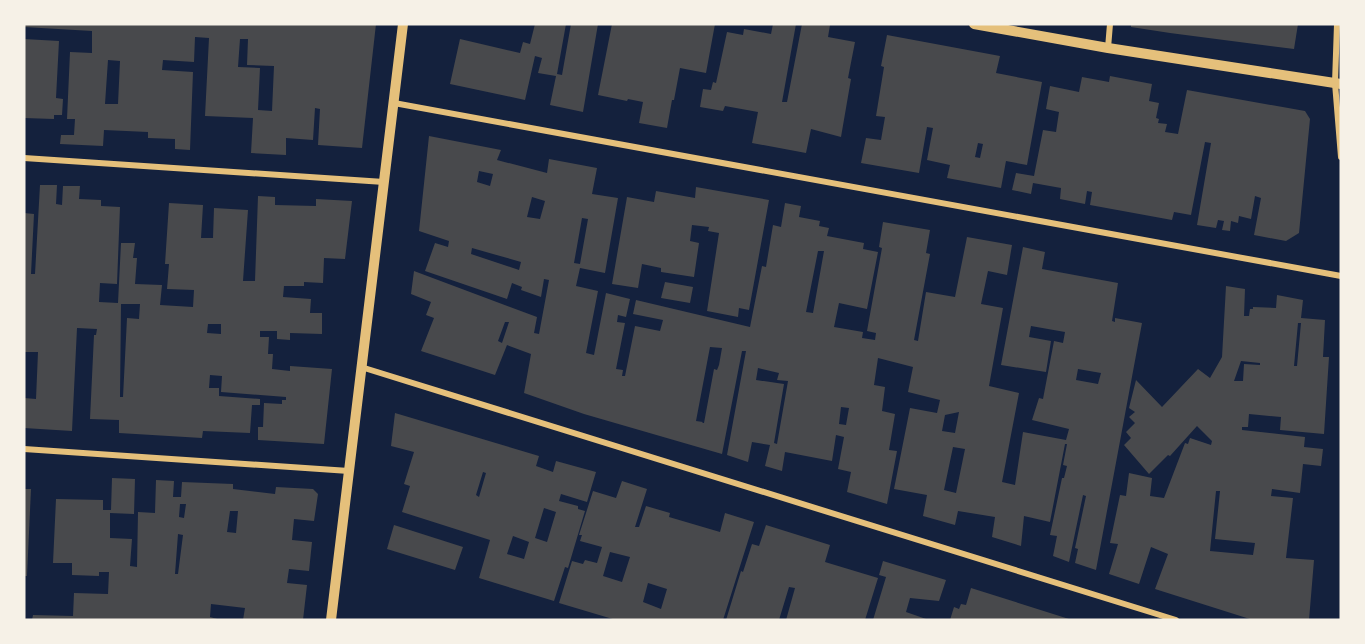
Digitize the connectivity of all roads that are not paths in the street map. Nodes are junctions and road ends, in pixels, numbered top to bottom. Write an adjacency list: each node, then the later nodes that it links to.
1 (403, 24): 7 (street)
2 (974, 24): 5 (street)
3 (1110, 24): 5 (street)
4 (1336, 24): 6 (street)
5 (1108, 48): 6 (street)
6 (1338, 84): 8 (street)
7 (394, 103): 10 (street); 11 (street)
8 (1341, 157)
9 (24, 158): 10 (street)
10 (384, 182): 12 (street)
11 (1341, 276)
12 (362, 367): 14 (street); 16 (street)
13 (24, 449): 14 (street)
14 (349, 471): 15 (street)
15 (331, 620)
16 (1176, 620)

